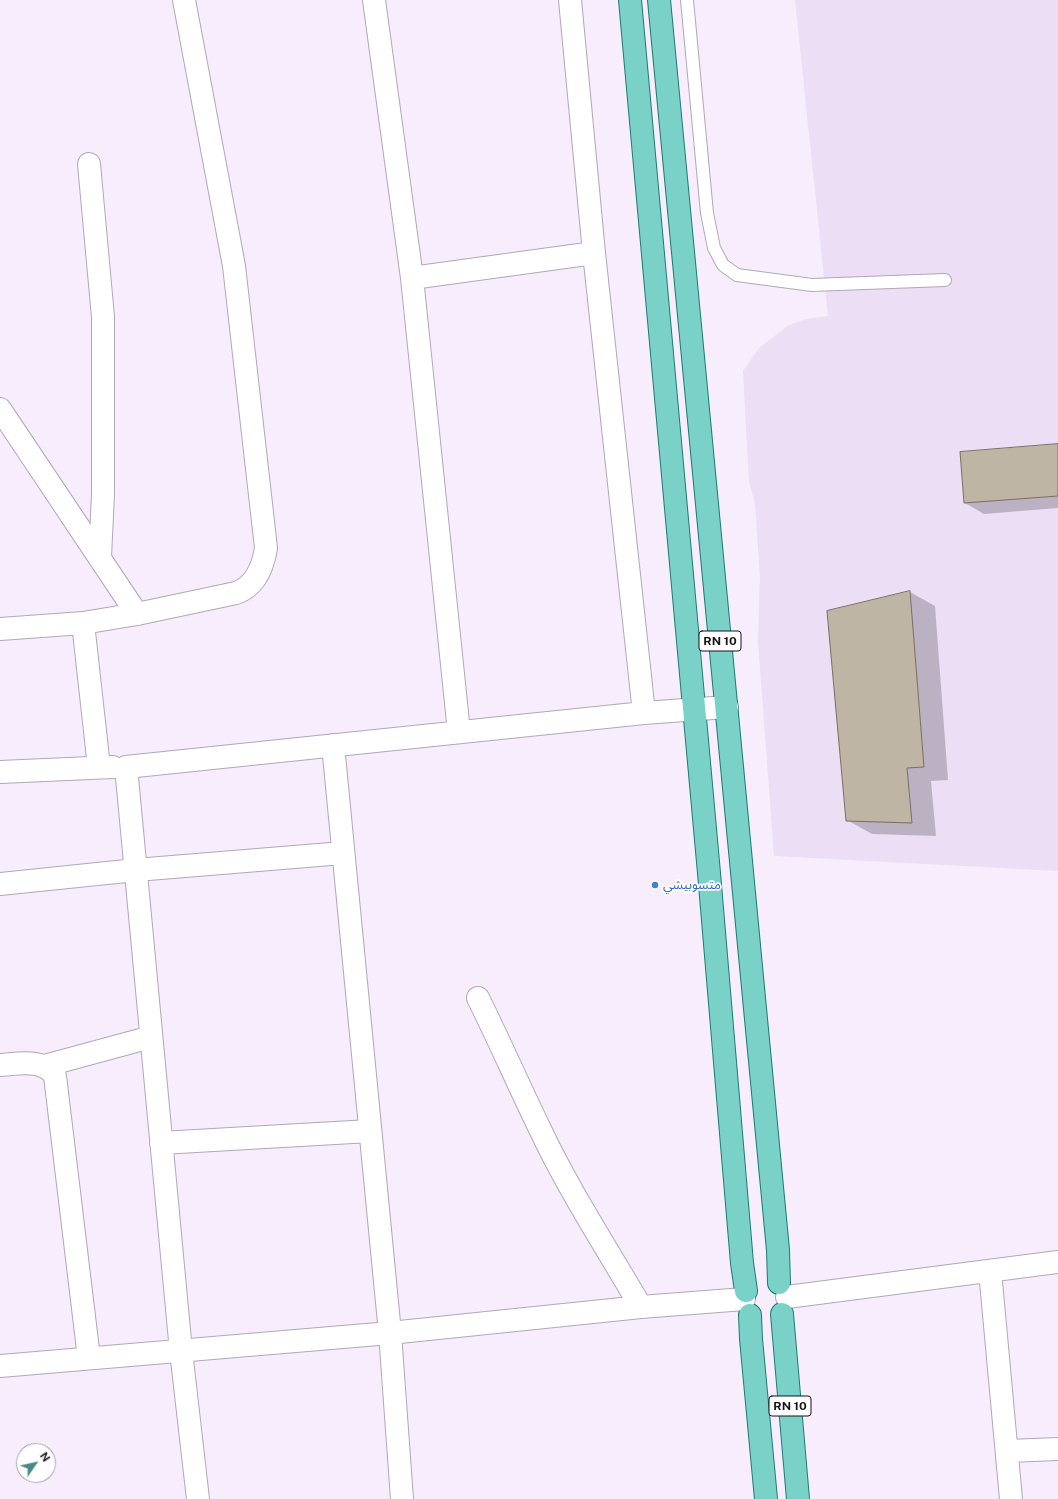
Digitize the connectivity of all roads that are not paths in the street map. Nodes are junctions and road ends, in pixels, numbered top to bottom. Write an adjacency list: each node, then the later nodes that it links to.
1 (184, 0): 13 (street)
2 (374, 0): 9 (street)
3 (570, 0): 8 (street)
4 (630, 0): 17 (main road, RN 10)
5 (659, 0): 16 (main road, RN 10)
6 (687, 0): 10 (lane)
7 (88, 164): 12 (street)
8 (594, 253): 9 (street); 18 (street)
9 (412, 278): 19 (street)
10 (945, 280)
11 (0, 409): 12 (street)
12 (100, 557): 13 (street)
13 (137, 614): 14 (street)
14 (83, 623): 15 (street); 22 (street)
15 (0, 629)
16 (727, 707): 17 (street); 35 (main road, RN 10)
17 (694, 708): 18 (street); 36 (main road, RN 10)
18 (644, 713): 19 (street)
19 (458, 732): 20 (street)
20 (333, 745): 21 (street); 24 (street)
21 (126, 766): 22 (street); 25 (street)
22 (99, 767): 23 (street)
23 (0, 772)
24 (343, 853): 25 (street); 31 (street)
25 (136, 870): 26 (street); 28 (street)
26 (0, 884)
27 (478, 998): 37 (street)
28 (151, 1037): 30 (street); 32 (street)
29 (0, 1065): 30 (street)
30 (44, 1066): 40 (street)
31 (370, 1131): 32 (street); 38 (street)
32 (161, 1143): 39 (street)
33 (1058, 1262): 34 (street)
34 (990, 1271): 35 (street); 43 (street)
35 (783, 1298): 36 (main road); 36 (main road); 47 (main road, RN 10)
36 (747, 1302): 37 (street); 46 (main road, RN 10)
37 (641, 1307): 38 (street)
38 (390, 1333): 39 (street); 45 (street)
39 (181, 1351): 40 (street); 44 (street)
40 (89, 1358): 41 (street)
41 (0, 1366)
42 (1058, 1448): 43 (street)
43 (1008, 1451): 48 (street)
44 (198, 1499)
45 (402, 1499)
46 (766, 1499)
47 (798, 1499)
48 (1011, 1499)

